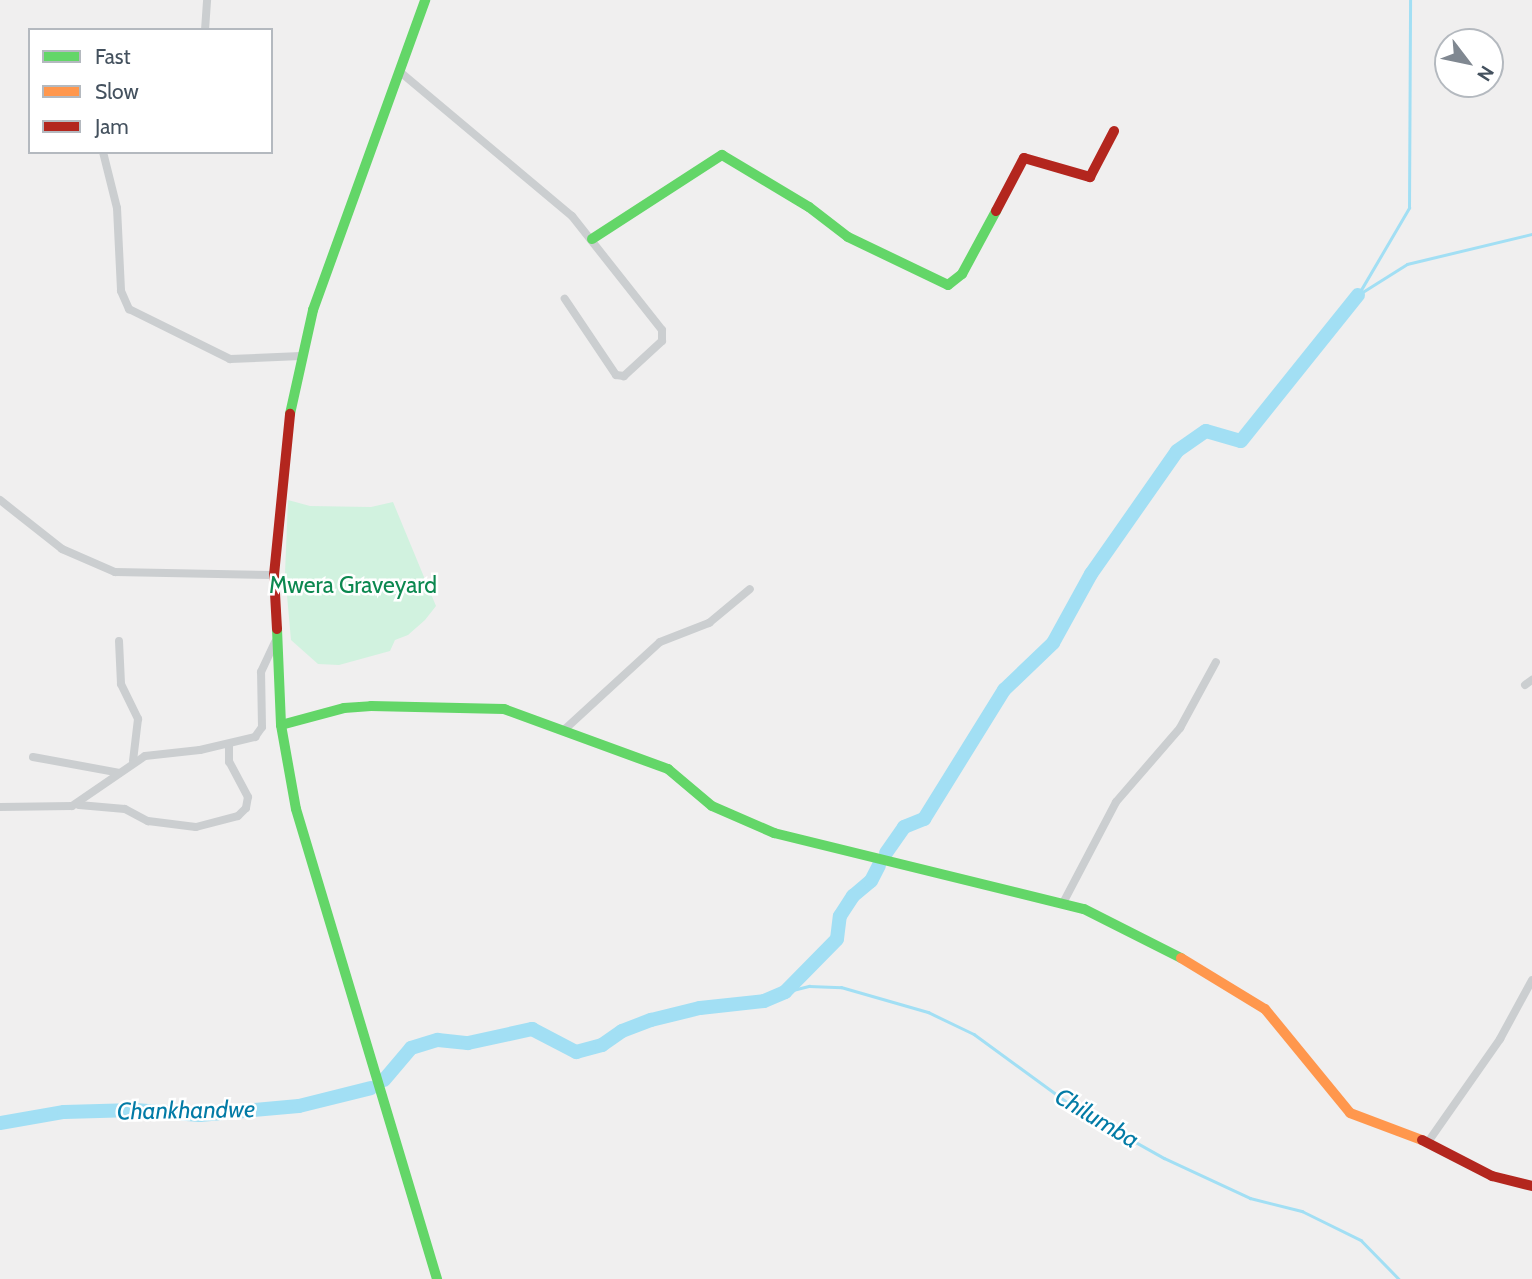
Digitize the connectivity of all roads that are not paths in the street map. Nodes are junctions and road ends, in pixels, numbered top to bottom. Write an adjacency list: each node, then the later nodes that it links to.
1 (207, 0): 3 (street)
2 (425, 0): 4 (main road)
3 (205, 28)
4 (399, 71): 7 (street); 9 (main road)
5 (1114, 131): 7 (main road)
6 (104, 154): 9 (street)
7 (592, 239): 8 (street)
8 (565, 299)
9 (301, 356): 11 (main road)
10 (0, 500): 11 (street)
11 (274, 575): 14 (main road)
12 (750, 589): 17 (street)
13 (119, 641): 20 (street)
14 (275, 642): 16 (main road); 18 (street)
15 (1216, 662): 24 (street)
16 (281, 726): 17 (main road); 28 (main road)
17 (564, 730): 24 (main road)
18 (229, 744): 20 (street); 22 (street)
19 (33, 757): 21 (street)
20 (133, 761): 21 (street)
21 (120, 773): 22 (street)
22 (76, 804): 23 (street)
23 (0, 807)
24 (1063, 903): 26 (main road)
25 (1532, 980): 26 (street)
26 (1428, 1143): 27 (main road)
27 (1532, 1186)
28 (437, 1279)

